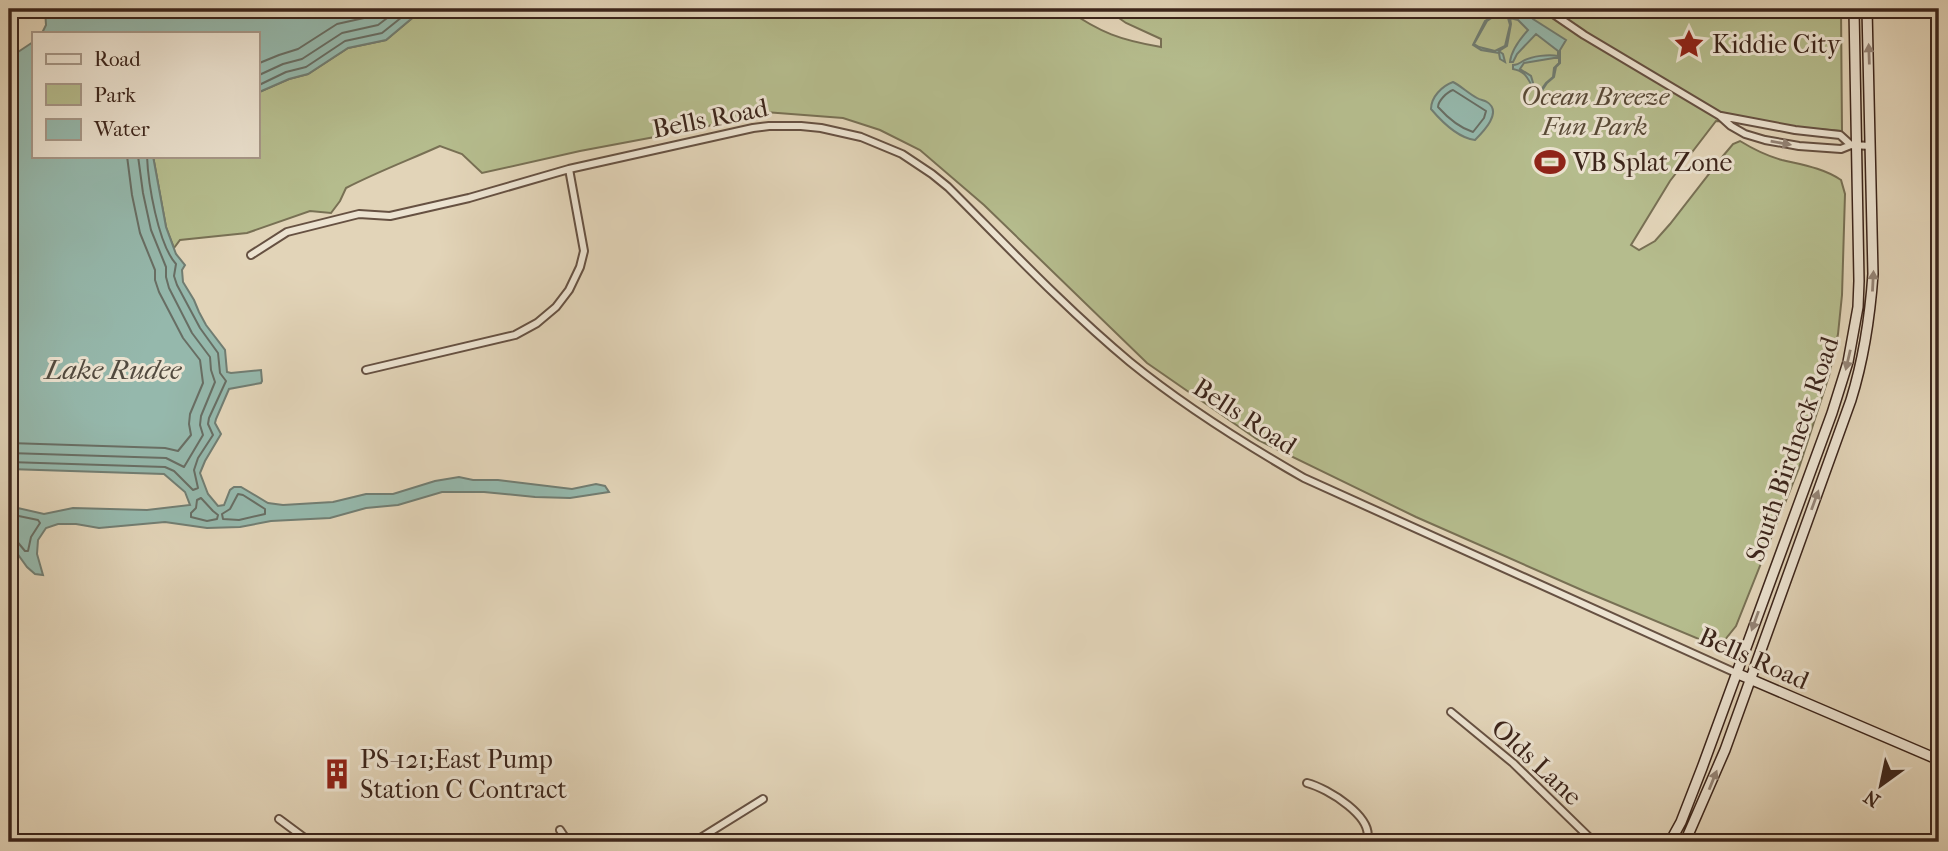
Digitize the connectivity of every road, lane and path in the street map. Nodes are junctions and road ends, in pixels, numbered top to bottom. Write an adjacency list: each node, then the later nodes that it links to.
1 (1546, 9): 4 (street)
2 (1854, 9): 5 (main road, South Birdneck Road)
3 (1867, 9): 6 (main road, South Birdneck Road, one-way to 3)
4 (1720, 116): 5 (street); 5 (street, one-way to 5)
5 (1854, 145): 6 (street); 10 (main road, South Birdneck Road, one-way to 10)
6 (1871, 146): 11 (main road, South Birdneck Road, one-way to 6)
7 (569, 169): 8 (street, Bells Road); 9 (street); 10 (street, Bells Road)
8 (251, 255)
9 (366, 370)
10 (1736, 673): 11 (main road, Bells Road); 23 (main road, South Birdneck Road)
11 (1750, 680): 13 (main road, Bells Road); 24 (main road, South Birdneck Road, one-way to 11)
12 (1451, 712): 22 (street, Olds Lane)
13 (1939, 760)
14 (1307, 783): 21 (street)
15 (763, 799): 20 (street)
16 (279, 819): 18 (street)
17 (560, 830): 19 (street)
18 (310, 842)
19 (568, 842)
20 (694, 842)
21 (1366, 842)
22 (1594, 842)
23 (1670, 842)
24 (1685, 842)

